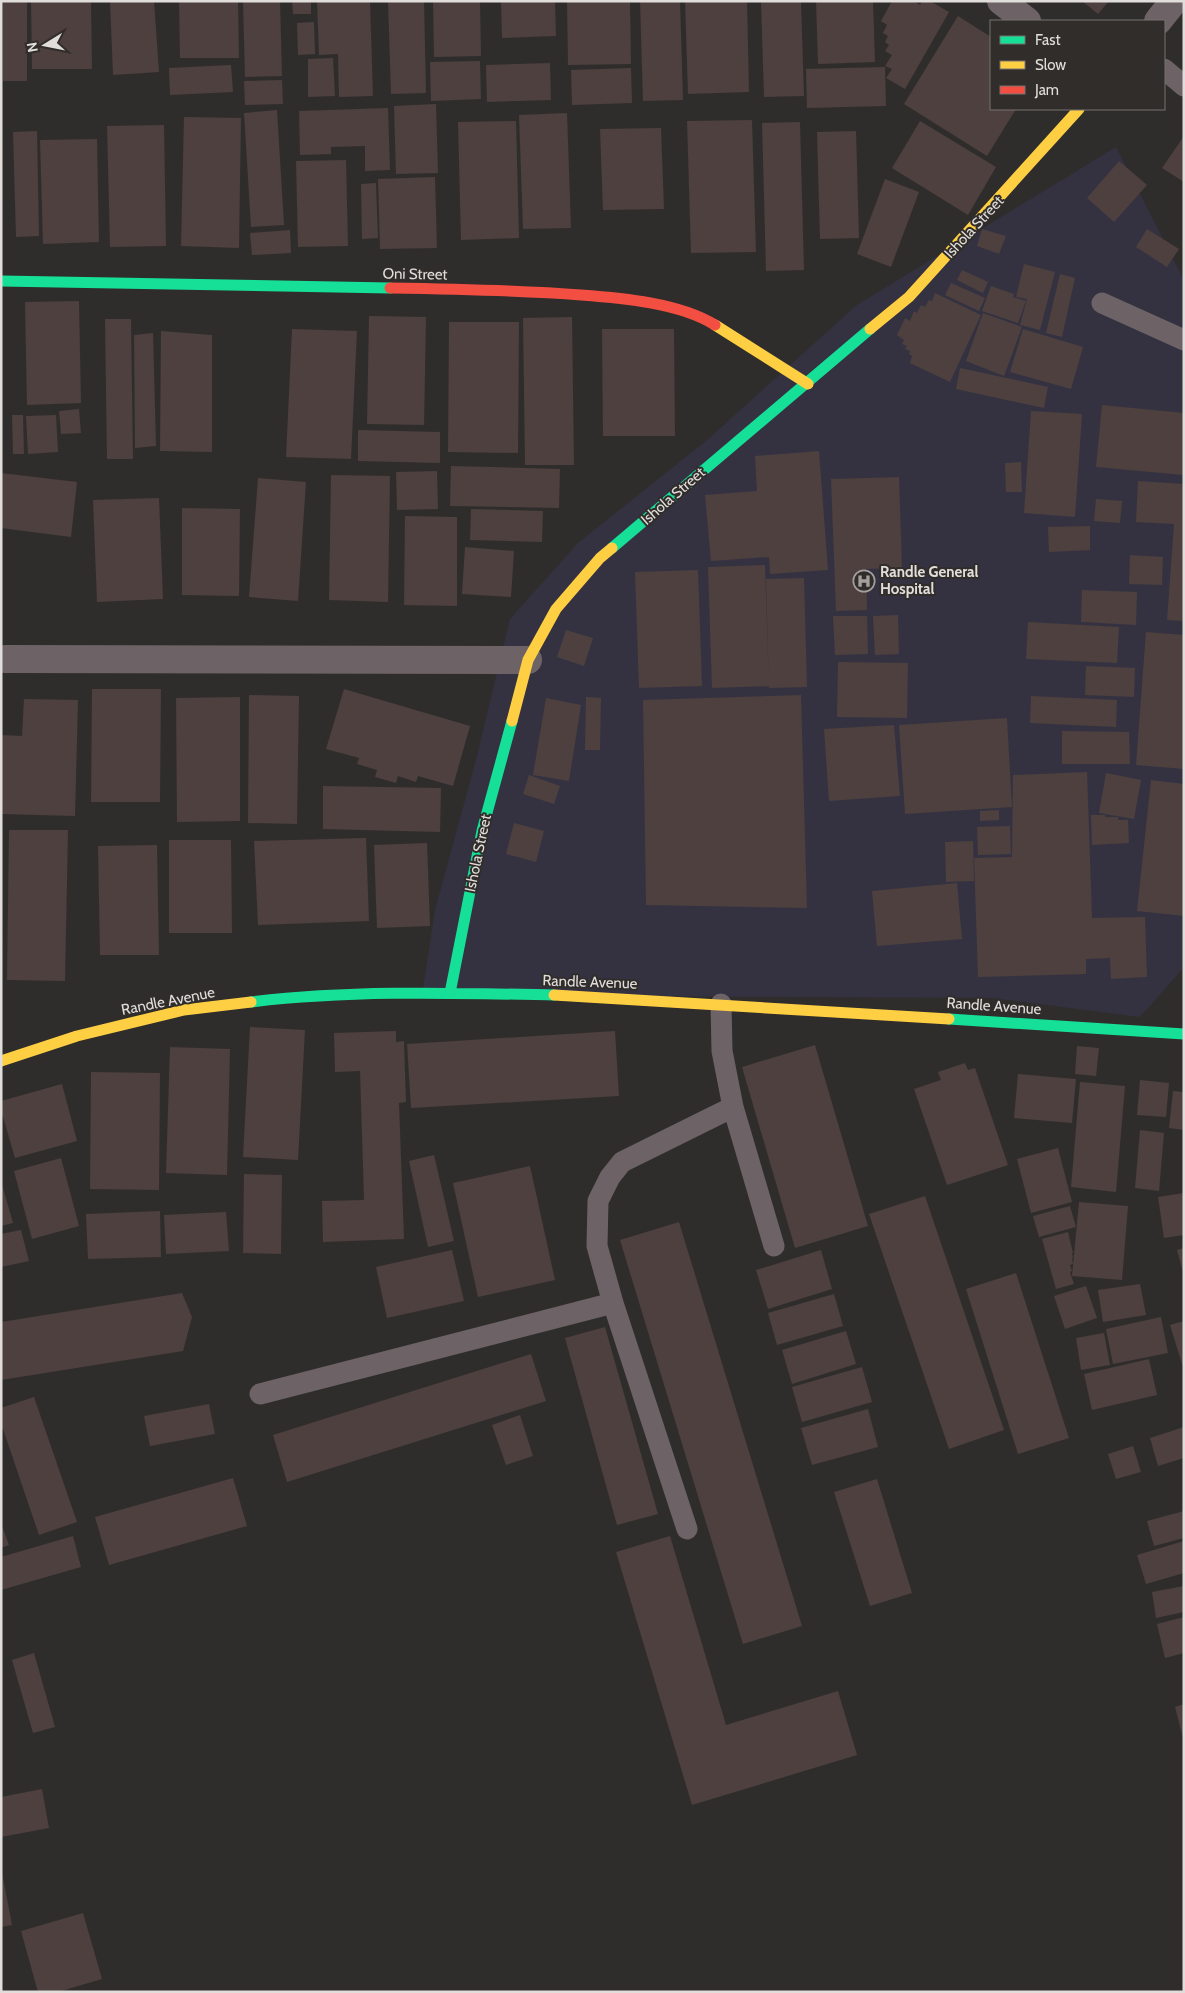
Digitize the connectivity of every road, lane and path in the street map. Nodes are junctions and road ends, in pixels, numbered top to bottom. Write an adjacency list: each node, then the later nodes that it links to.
1 (1001, 1): 3 (street)
2 (1174, 1): 4 (street)
3 (1026, 20)
4 (1159, 20)
5 (1165, 70): 6 (lane)
6 (1184, 86)
7 (1078, 110): 11 (street, Ishola Street)
8 (1, 282): 11 (street, Oni Street)
9 (1102, 303): 10 (lane)
10 (1184, 340)
11 (808, 384): 13 (street, Ishola Street)
12 (5, 659): 13 (street)
13 (528, 660): 14 (street, Ishola Street)
14 (450, 993): 15 (street, Randle Avenue); 17 (street, Randle Avenue)
15 (721, 1004): 16 (street, Randle Avenue); 18 (lane)
16 (1184, 1034)
17 (1, 1062)
18 (733, 1107): 19 (lane); 20 (lane)
19 (774, 1246)
20 (613, 1303): 21 (lane); 22 (lane)
21 (260, 1394)
22 (687, 1529)

